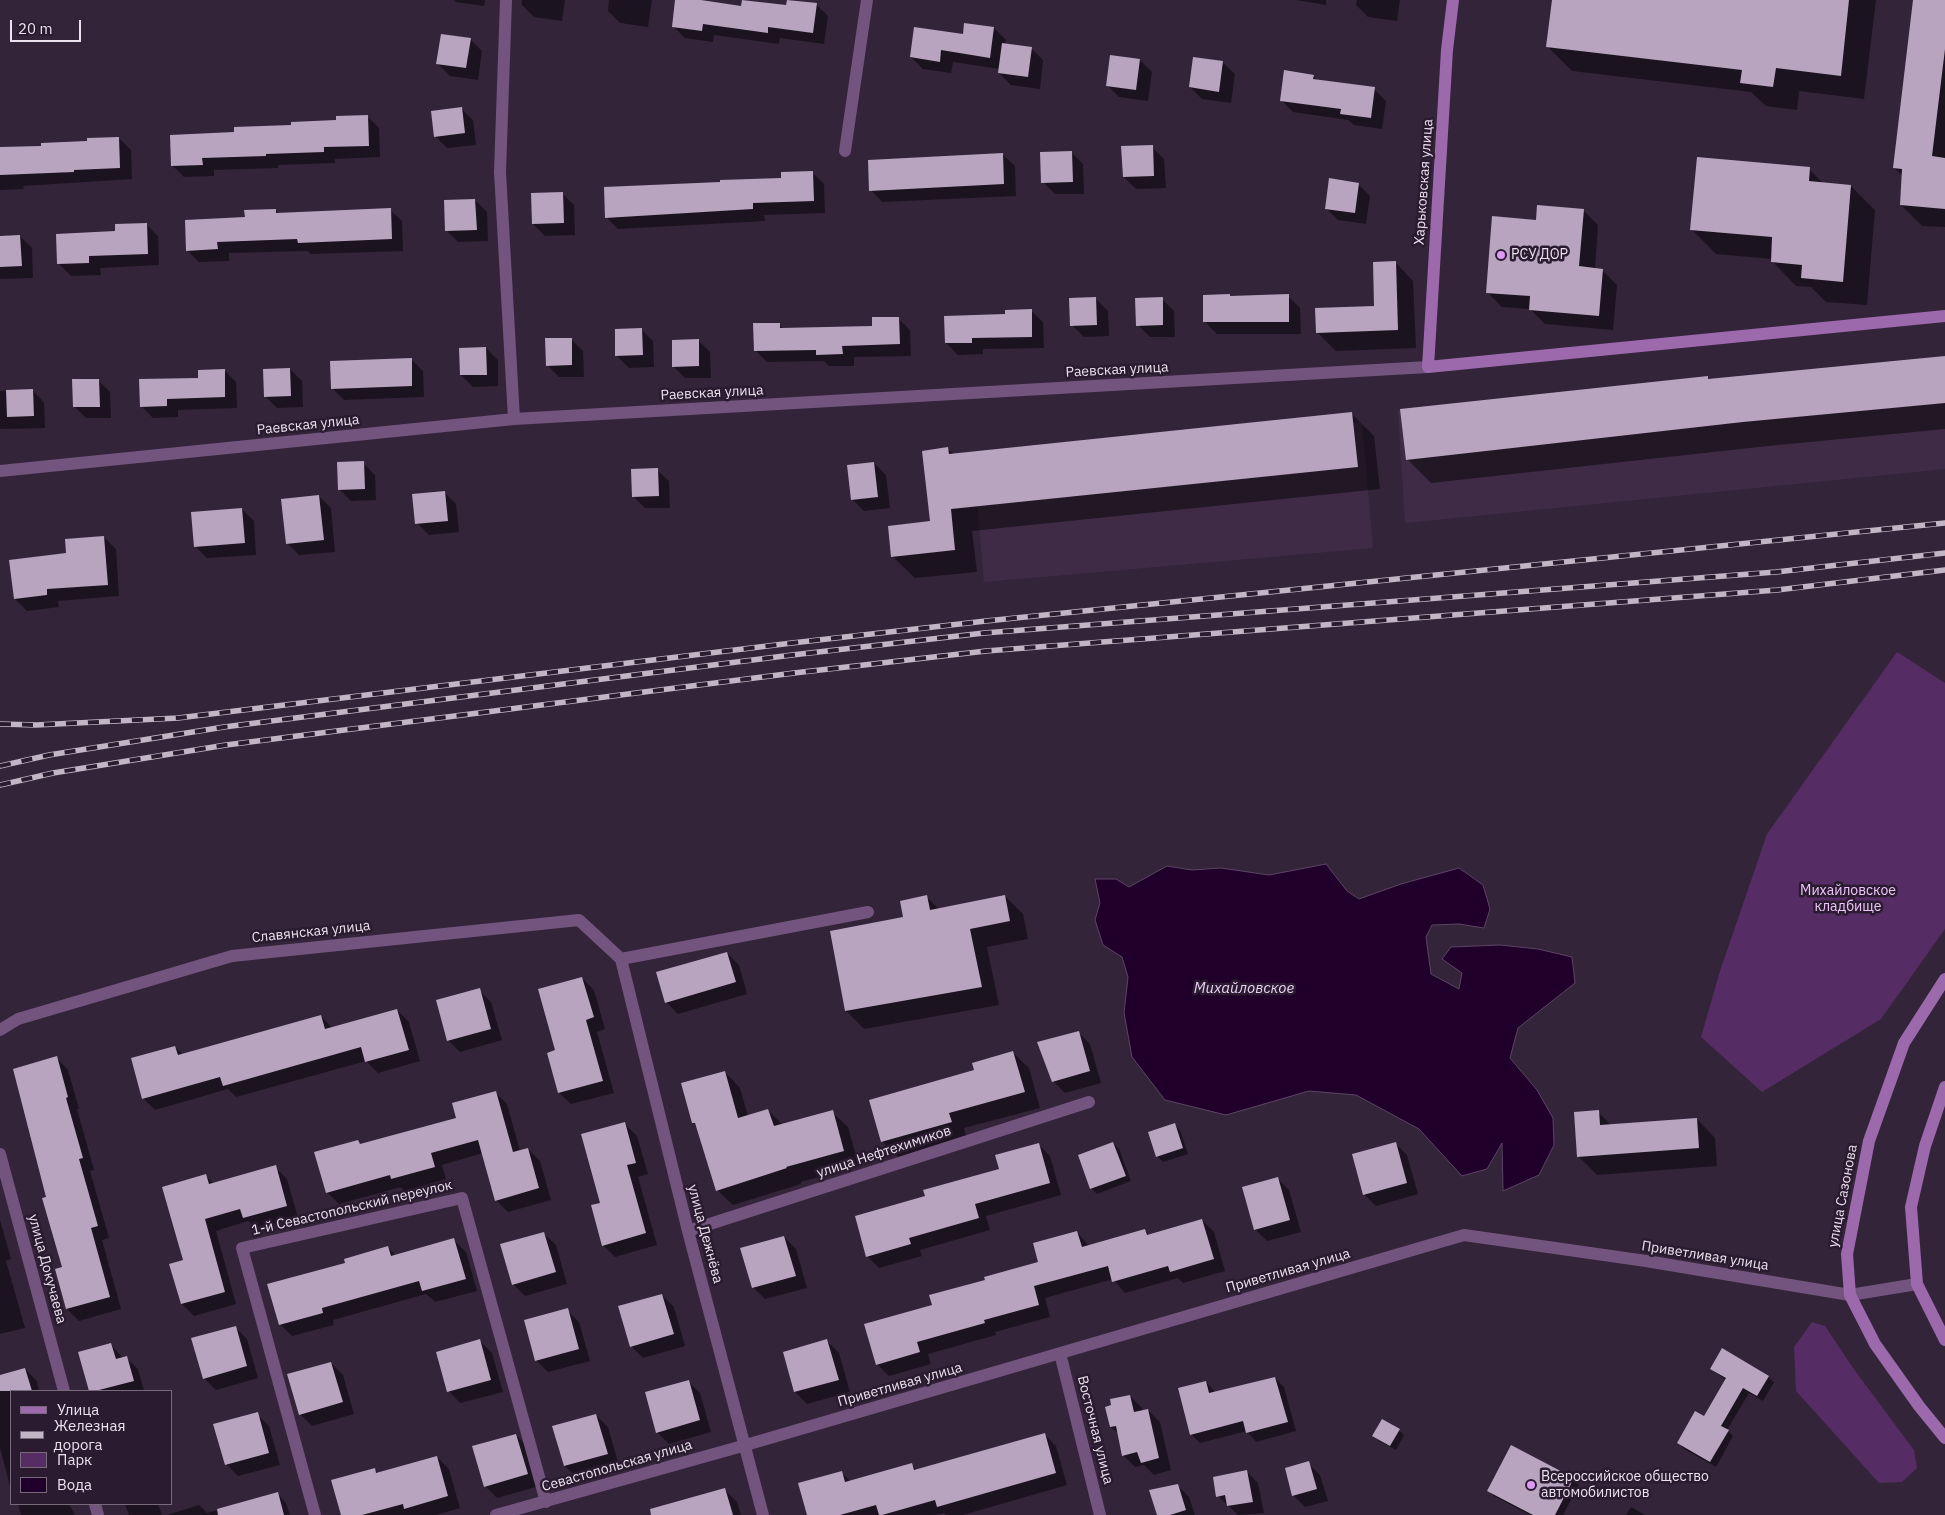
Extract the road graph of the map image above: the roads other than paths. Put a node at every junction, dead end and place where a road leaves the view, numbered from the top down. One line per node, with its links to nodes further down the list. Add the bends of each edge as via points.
1 (506, 0): 7 (street, via 500,172)
2 (867, 0): 4 (street)
3 (1453, 0): 6 (street, Харьковская улица, via 1447,50)
4 (846, 151)
5 (1945, 316): 6 (street)
6 (1428, 367): 7 (street, Раевская улица)
7 (514, 420): 8 (street, Раевская улица)
8 (0, 471)
9 (868, 912): 10 (street)
10 (622, 959): 12 (street, Славянская улица, via 579,920 232,956 18,1019); 16 (street, улица Дежнёва)
11 (1945, 979): 18 (street, улица Сазонова, via 1904,1043 1869,1141 1847,1254)
12 (0, 1030)
13 (1945, 1087): 17 (street, via 1925,1146 1911,1207)
14 (1089, 1102): 16 (street, улица Нефтехимиков)
15 (0, 1154): 21 (street, улица Докучаева)
16 (688, 1231): 23 (street, улица Дежнёва)
17 (1917, 1284): 18 (street, Приветливая улица); 19 (street)
18 (1850, 1295): 20 (street, Приветливая улица, via 1464,1235); 22 (street, улица Сазонова, via 1875,1344)
19 (1945, 1340)
20 (1060, 1353): 23 (street, Приветливая улица); 28 (street, Восточная улица)
21 (64, 1390)
22 (1945, 1438)
23 (746, 1445): 24 (street, Севастопольская улица); 27 (street, улица Дежнёва)
24 (546, 1502): 25 (street, 1-й Севастопольский переулок, via 462,1198 242,1248); 26 (street, Севастопольская улица)
25 (315, 1515)
26 (496, 1515)
27 (763, 1515)
28 (1100, 1515)

